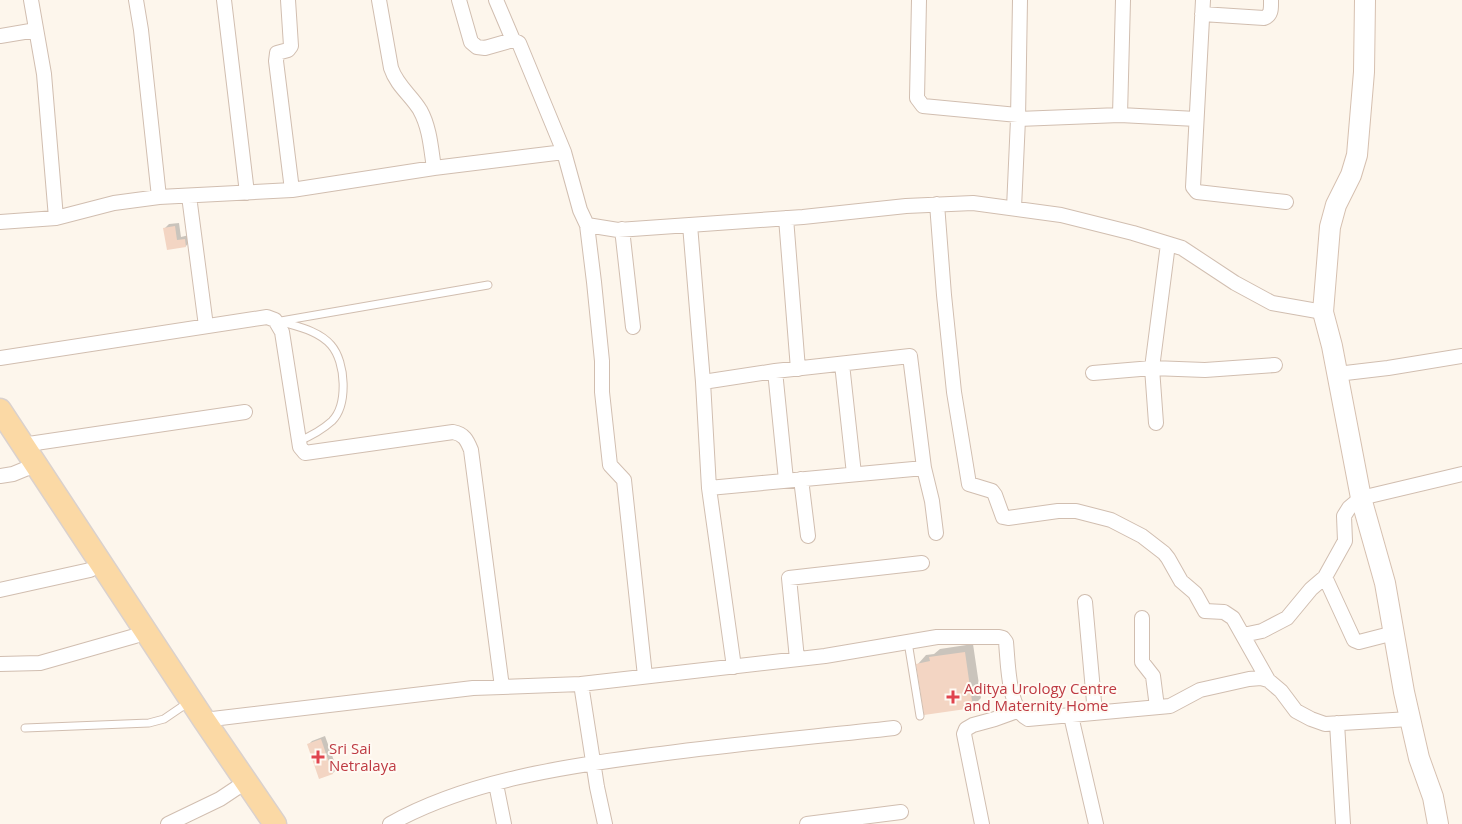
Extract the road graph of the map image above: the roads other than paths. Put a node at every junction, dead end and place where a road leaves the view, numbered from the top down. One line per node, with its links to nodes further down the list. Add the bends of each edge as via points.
1 (31, 0): 15 (street)
2 (136, 0): 25 (street)
3 (224, 0): 24 (street)
4 (288, 0): 23 (street, via 290,48 277,53 276,61)
5 (379, 0): 22 (street, via 394,78 425,120)
6 (459, 0): 17 (street, via 471,42 477,47 486,48)
7 (496, 0): 17 (street)
8 (919, 0): 19 (street, via 919,103)
9 (1020, 0): 19 (street)
10 (1123, 0): 18 (street)
11 (1203, 0): 14 (street)
12 (1271, 0): 14 (street, via 1271,12 1264,18)
13 (1364, 0): 38 (street, via 1364,72 1356,155 1330,228)
14 (1202, 14): 20 (street)
15 (36, 30): 16 (street); 30 (street, via 44,74)
16 (0, 36)
17 (513, 40): 21 (street, via 523,50)
18 (1120, 115): 19 (street); 20 (street)
19 (1018, 117): 29 (street)
20 (1196, 119): 27 (street, via 1192,181 1197,192)
21 (564, 152): 22 (street); 33 (street)
22 (434, 168): 23 (street)
23 (292, 190): 24 (street)
24 (247, 193): 26 (street)
25 (159, 196): 26 (street); 30 (street, via 114,203)
26 (189, 196): 40 (street)
27 (1286, 202)
28 (937, 204): 29 (street, via 973,202); 31 (street); 76 (street, via 953,382 969,484 992,490 1003,517 1076,511 1111,520 1142,536 1168,558 1176,575 1195,593 1205,611 1230,615)
29 (1014, 208): 36 (street, via 1061,215)
30 (56, 218): 32 (street)
31 (786, 218): 34 (street); 46 (street)
32 (0, 222)
33 (586, 225): 35 (street); 82 (street, via 610,465 624,480)
34 (690, 225): 35 (street); 51 (street)
35 (622, 229): 41 (street)
36 (1168, 244): 38 (street, via 1182,248 1272,303); 47 (street)
37 (488, 285): 39 (lane)
38 (1323, 312): 50 (street)
39 (278, 321): 40 (street, via 267,317); 56 (street); 56 (lane, via 316,333 332,345 344,382 341,404 333,420)
40 (206, 326): 43 (street)
41 (633, 327)
42 (1462, 356): 50 (street)
43 (0, 358)
44 (842, 364): 46 (street); 59 (street, via 910,356); 60 (street)
45 (1275, 365): 47 (street, via 1205,370)
46 (798, 368): 48 (street)
47 (1152, 368): 49 (street); 54 (street)
48 (775, 371): 51 (street); 64 (street)
49 (1093, 373)
50 (1337, 374): 66 (street)
51 (703, 382): 65 (street)
52 (0, 410): 57 (main road)
53 (245, 412): 57 (street)
54 (1156, 423)
55 (0, 436): 58 (main road)
56 (299, 441): 85 (street, via 305,453 453,432 468,441)
57 (22, 445): 58 (main road)
58 (29, 468): 62 (street); 70 (main road); 93 (main road)
59 (924, 468): 60 (street); 67 (street)
60 (854, 474): 63 (street)
61 (1462, 474): 66 (street)
62 (0, 476)
63 (801, 479): 64 (street); 68 (street)
64 (786, 480): 65 (street)
65 (709, 488): 81 (street)
66 (1361, 498): 71 (street, via 1344,516 1345,540); 75 (street, via 1386,583)
67 (936, 533)
68 (808, 536)
69 (922, 563): 79 (street, via 790,578)
70 (90, 570): 72 (street); 77 (main road)
71 (1326, 577): 75 (street, via 1354,640 1359,642); 76 (street, via 1311,589 1287,618 1262,631)
72 (0, 590)
73 (1085, 602): 89 (street)
74 (1142, 618): 87 (street, via 1142,662 1153,676)
75 (1394, 633): 92 (street)
76 (1243, 635): 83 (street)
77 (135, 636): 80 (street, via 46,662); 86 (main road)
78 (908, 642): 79 (street); 88 (street, via 937,637 1003,638); 90 (lane)
79 (797, 659): 81 (street)
80 (0, 664)
81 (734, 666): 82 (street)
82 (645, 676): 84 (street)
83 (1268, 680): 87 (street, via 1249,679 1200,690 1170,706); 94 (street, via 1296,711 1325,724)
84 (581, 684): 85 (street); 97 (street)
85 (502, 687): 93 (street)
86 (183, 706): 95 (lane, via 149,723); 99 (main road)
87 (1157, 707): 89 (street)
88 (1018, 710): 91 (street, via 1028,719); 109 (street, via 972,725 964,734)
89 (1095, 713): 91 (street)
90 (920, 716)
91 (1071, 716): 110 (street)
92 (1410, 719): 94 (street); 112 (street)
93 (204, 720): 104 (main road)
94 (1338, 723): 111 (street)
95 (25, 728)
96 (894, 728): 97 (street)
97 (593, 763): 98 (street); 107 (street)
98 (496, 784): 105 (street, via 452,797); 106 (street)
99 (238, 787): 101 (street); 103 (main road)
100 (901, 812): 108 (street)
101 (191, 819): 102 (street)
102 (168, 824)
103 (263, 824)
104 (274, 824)
105 (390, 824)
106 (504, 824)
107 (605, 824)
108 (806, 824)
109 (982, 824)
110 (1096, 824)
111 (1344, 824)
112 (1438, 824)

